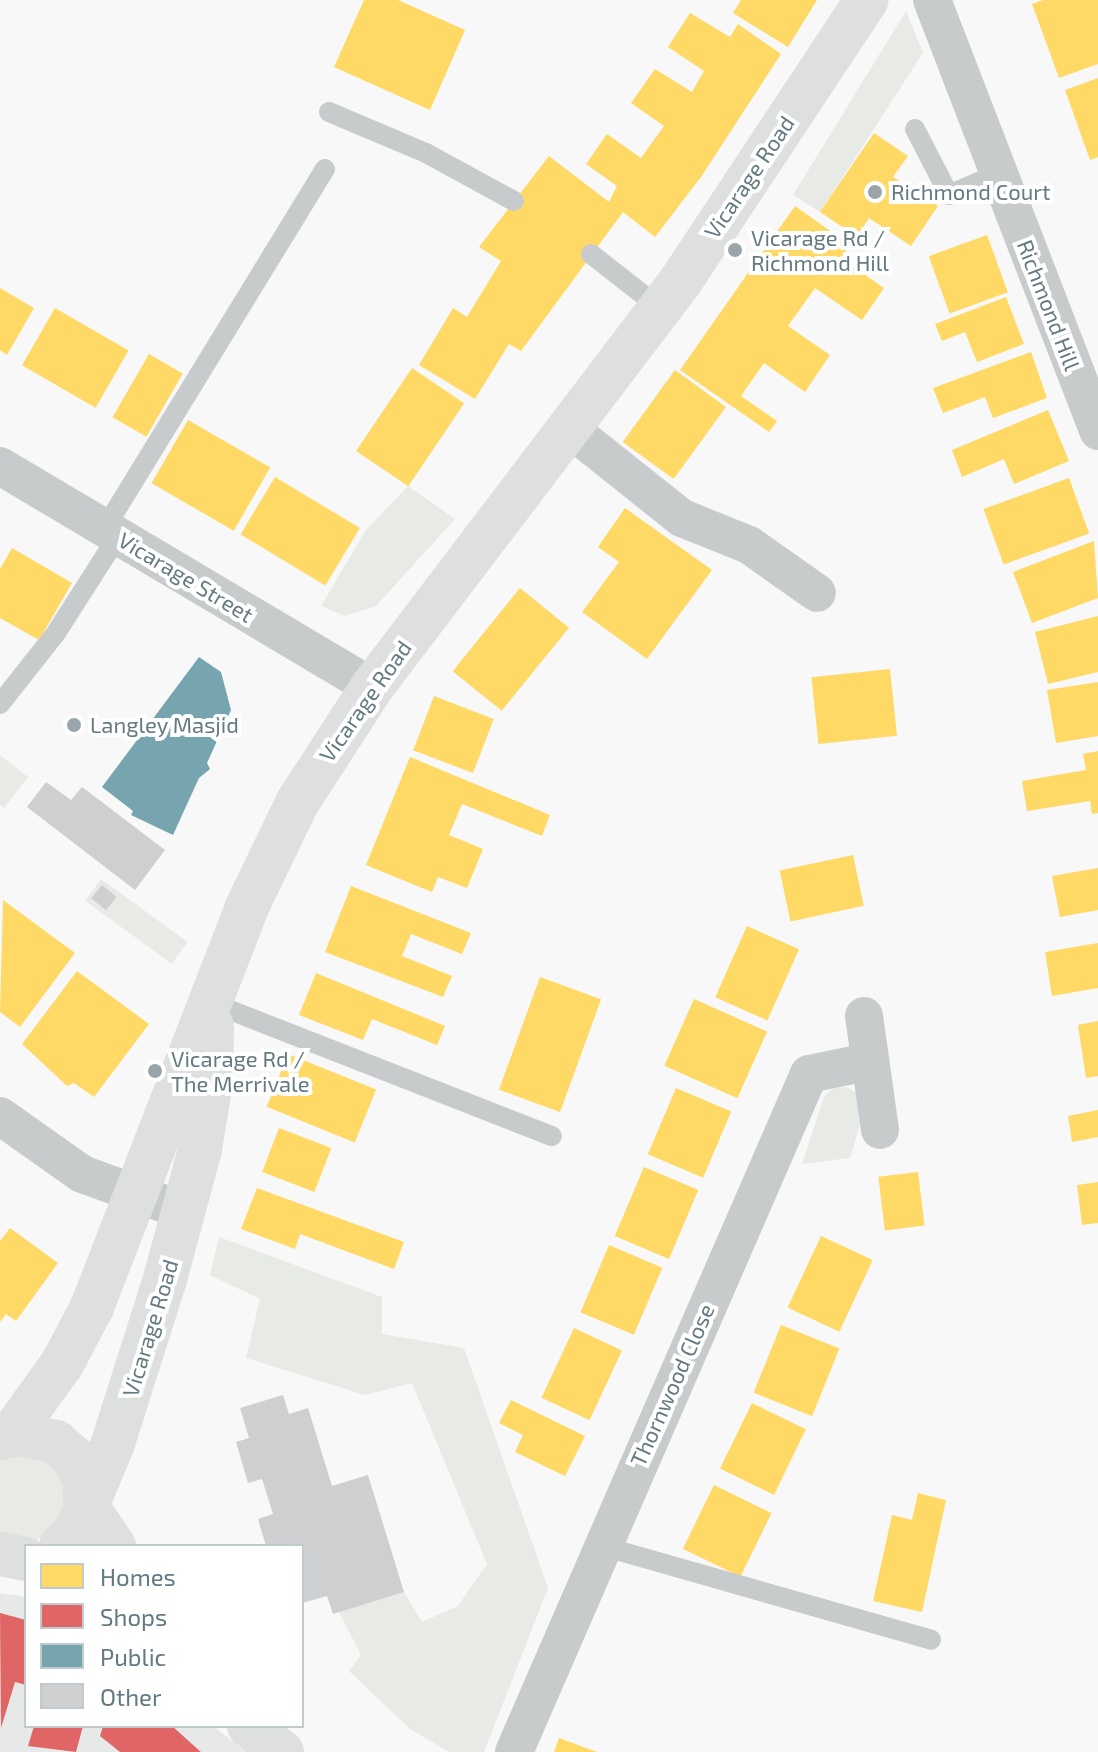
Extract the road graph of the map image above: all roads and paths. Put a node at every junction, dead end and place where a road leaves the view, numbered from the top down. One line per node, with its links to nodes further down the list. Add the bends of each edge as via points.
1 (867, 0): 9 (main road, Vicarage Road)
2 (932, 0): 6 (street, Richmond Hill)
3 (329, 112): 7 (lane, via 426,153)
4 (915, 129): 6 (lane, via 949,195)
5 (325, 169): 13 (lane)
6 (999, 173): 11 (street, Richmond Hill)
7 (514, 201)
8 (591, 254): 9 (lane)
9 (660, 308): 10 (main road, Vicarage Road)
10 (570, 429): 14 (street, via 682,518 749,545); 15 (main road, Vicarage Road)
11 (1098, 431)
12 (0, 466): 13 (street, Vicarage Street)
13 (111, 532): 15 (street, Vicarage Street); 16 (lane, via 56,633)
14 (817, 593)
15 (372, 687): 17 (main road, Vicarage Road, via 297,803 246,909)
16 (0, 704)
17 (212, 1003): 22 (lane); 23 (main road, Vicarage Road); 24 (main road, Vicarage Road, via 211,1082)
18 (864, 1016): 19 (street)
19 (867, 1062): 21 (street); 29 (street, Thornwood Close, via 809,1074)
20 (0, 1116): 23 (street, via 82,1174)
21 (880, 1130)
22 (552, 1136)
23 (134, 1193): 24 (street); 25 (main road, Vicarage Road, via 86,1319 62,1364)
24 (184, 1211): 26 (main road, Vicarage Road, via 130,1395)
25 (5, 1437): 26 (main road, Vicarage Road, via 41,1436 73,1457 84,1479)
26 (86, 1505): 27 (main road, Vicarage Road, via 77,1530); 28 (main road)
27 (63, 1544)
28 (113, 1544)
29 (602, 1546): 32 (lane); 35 (street, Thornwood Close)
30 (0, 1554): 31 (main road)
31 (24, 1559)
32 (931, 1640)
33 (252, 1728): 34 (main road)
34 (282, 1752)
35 (514, 1752)

